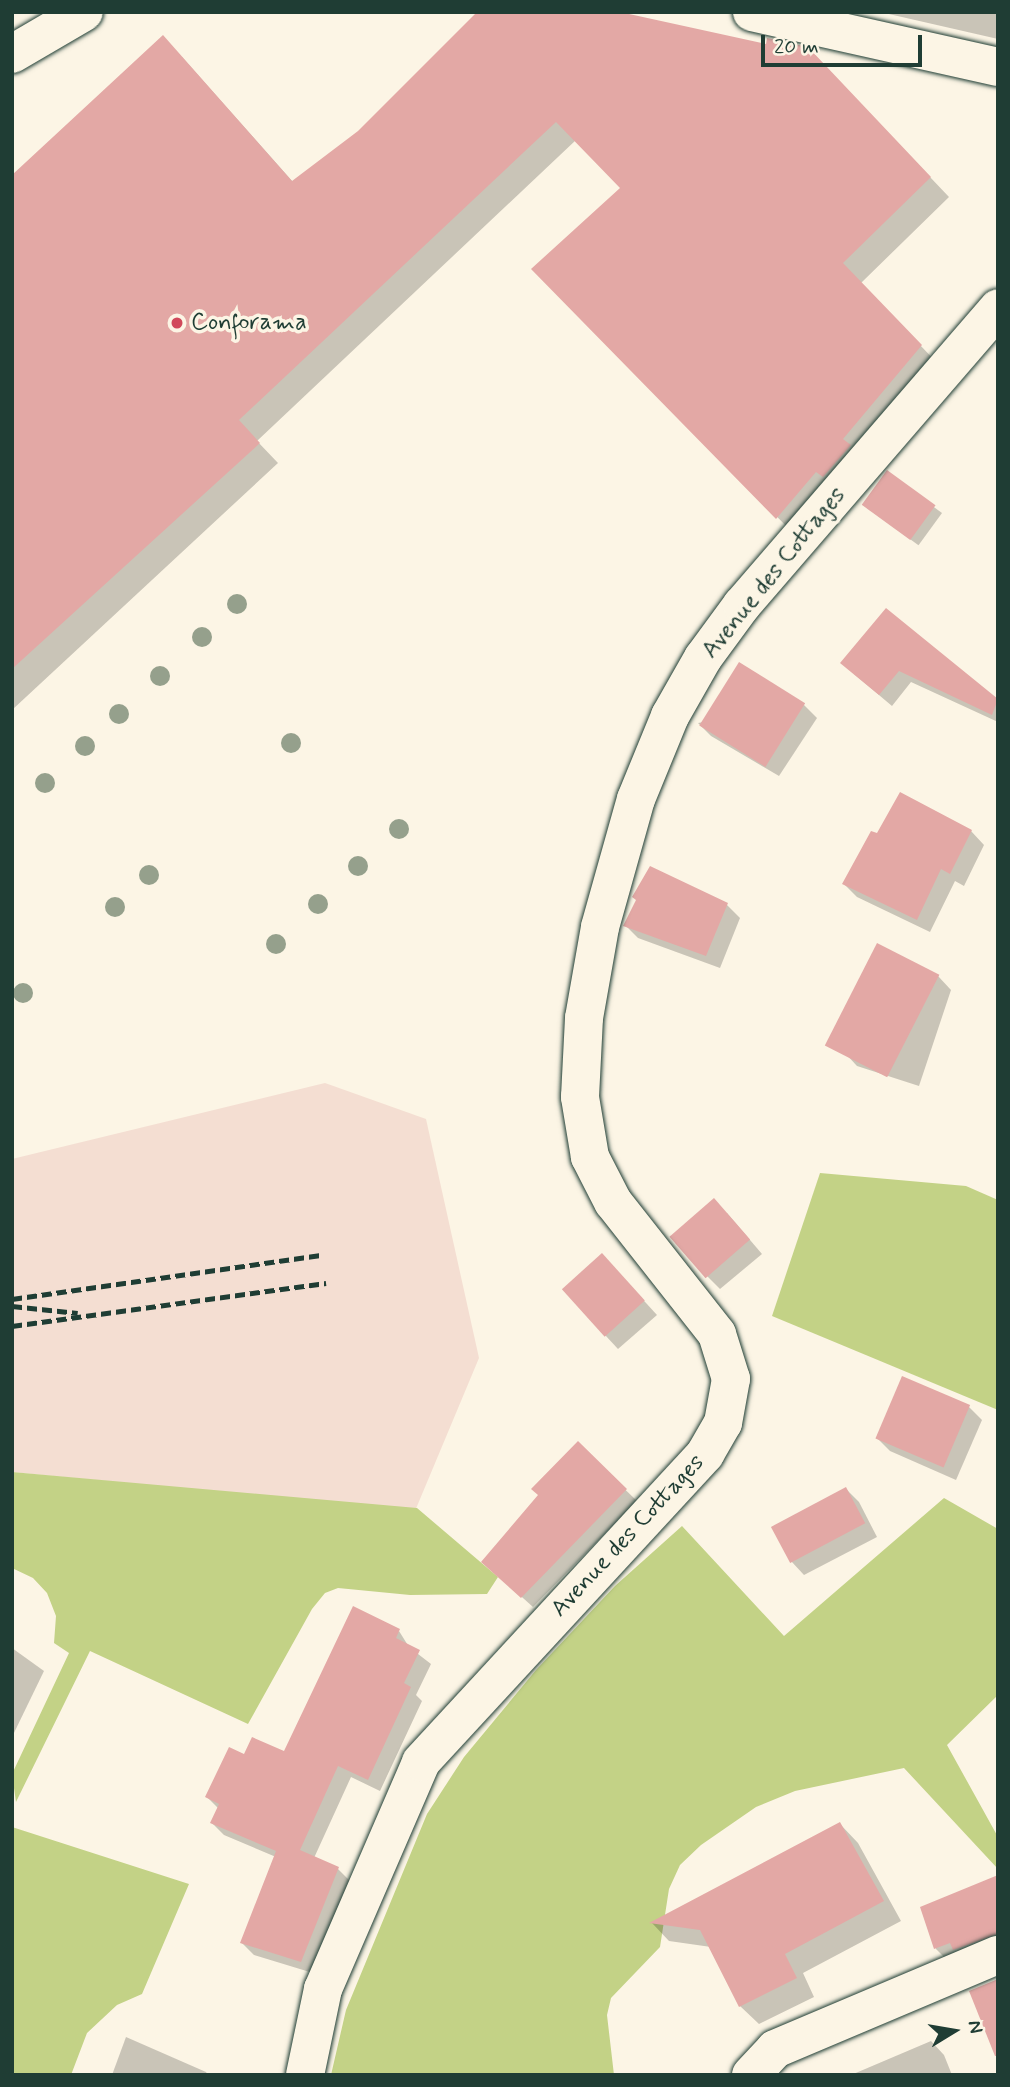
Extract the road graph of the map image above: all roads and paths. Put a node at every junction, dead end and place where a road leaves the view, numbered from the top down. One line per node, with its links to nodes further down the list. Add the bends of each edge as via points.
1 (752, 12): 4 (street)
2 (84, 13): 3 (street)
3 (12, 54)
4 (998, 67)
5 (998, 308): 7 (street, Avenue des Cottages, via 734,615 670,716 636,799 600,927 584,1018 580,1097 590,1157 612,1202 717,1334 731,1379 723,1423 705,1454 421,1762 323,1989)
6 (998, 1955): 8 (street, via 775,2049)
7 (305, 2075)
8 (751, 2075)

